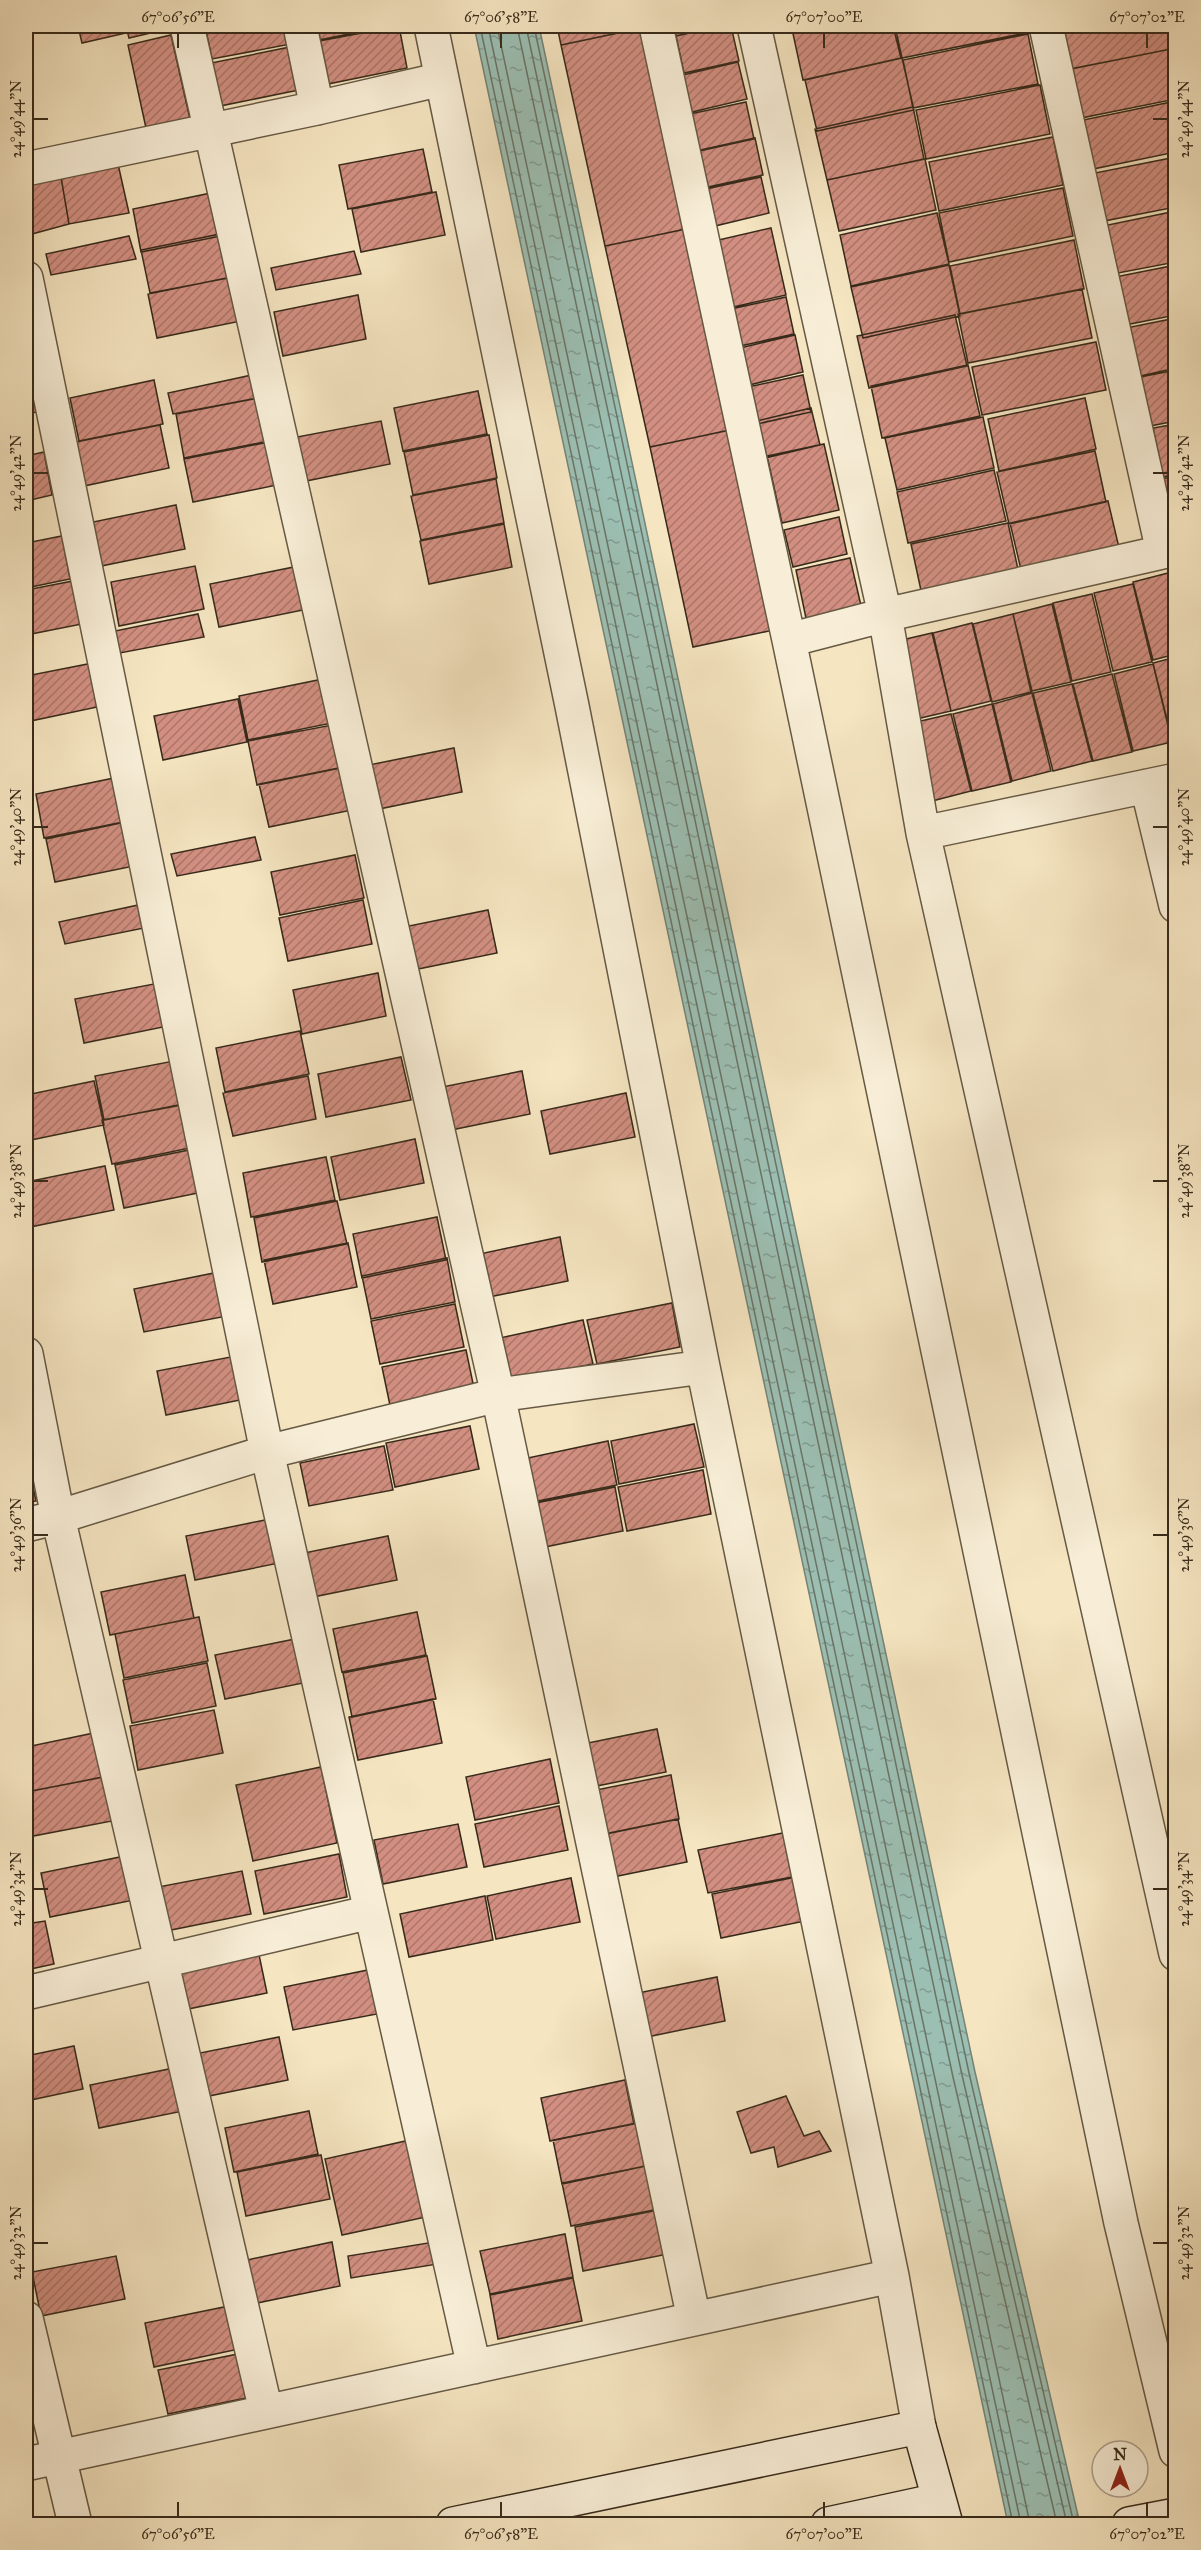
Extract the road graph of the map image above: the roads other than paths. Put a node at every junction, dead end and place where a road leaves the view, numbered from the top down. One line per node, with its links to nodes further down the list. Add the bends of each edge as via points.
1 (187, 26): 9 (street)
2 (300, 26): 8 (street)
3 (431, 26): 7 (street)
4 (656, 26): 14 (street)
5 (754, 26): 13 (street)
6 (1046, 26): 12 (street)
7 (442, 79): 8 (street); 19 (street)
8 (317, 108): 9 (street)
9 (211, 129): 10 (street); 20 (street)
10 (26, 169)
11 (26, 278): 21 (street)
12 (1169, 550): 13 (street)
13 (885, 615): 14 (street); 16 (street)
14 (789, 640): 34 (street, via 1121,2223)
15 (1162, 783): 16 (street); 17 (street)
16 (923, 833): 25 (street)
17 (1176, 906)
18 (26, 1354): 22 (street)
19 (703, 1367): 20 (street); 28 (street)
20 (498, 1395): 21 (street); 30 (street)
21 (267, 1452): 22 (street); 24 (street)
22 (58, 1517): 23 (street); 26 (street)
23 (26, 1525)
24 (371, 1912): 26 (street); 31 (street)
25 (1176, 1954)
26 (162, 1961): 27 (street); 32 (street)
27 (26, 1994)
28 (892, 2276): 30 (street); 33 (street)
29 (26, 2318): 35 (street)
30 (694, 2319): 31 (street)
31 (474, 2367): 32 (street)
32 (266, 2410): 35 (street)
33 (920, 2427): 37 (street); 40 (street)
34 (1176, 2451)
35 (59, 2456): 36 (street); 39 (street)
36 (26, 2464)
37 (943, 2512): 41 (street)
38 (1176, 2515): 42 (street)
39 (75, 2524)
40 (453, 2524)
41 (828, 2524)
42 (1130, 2524)

